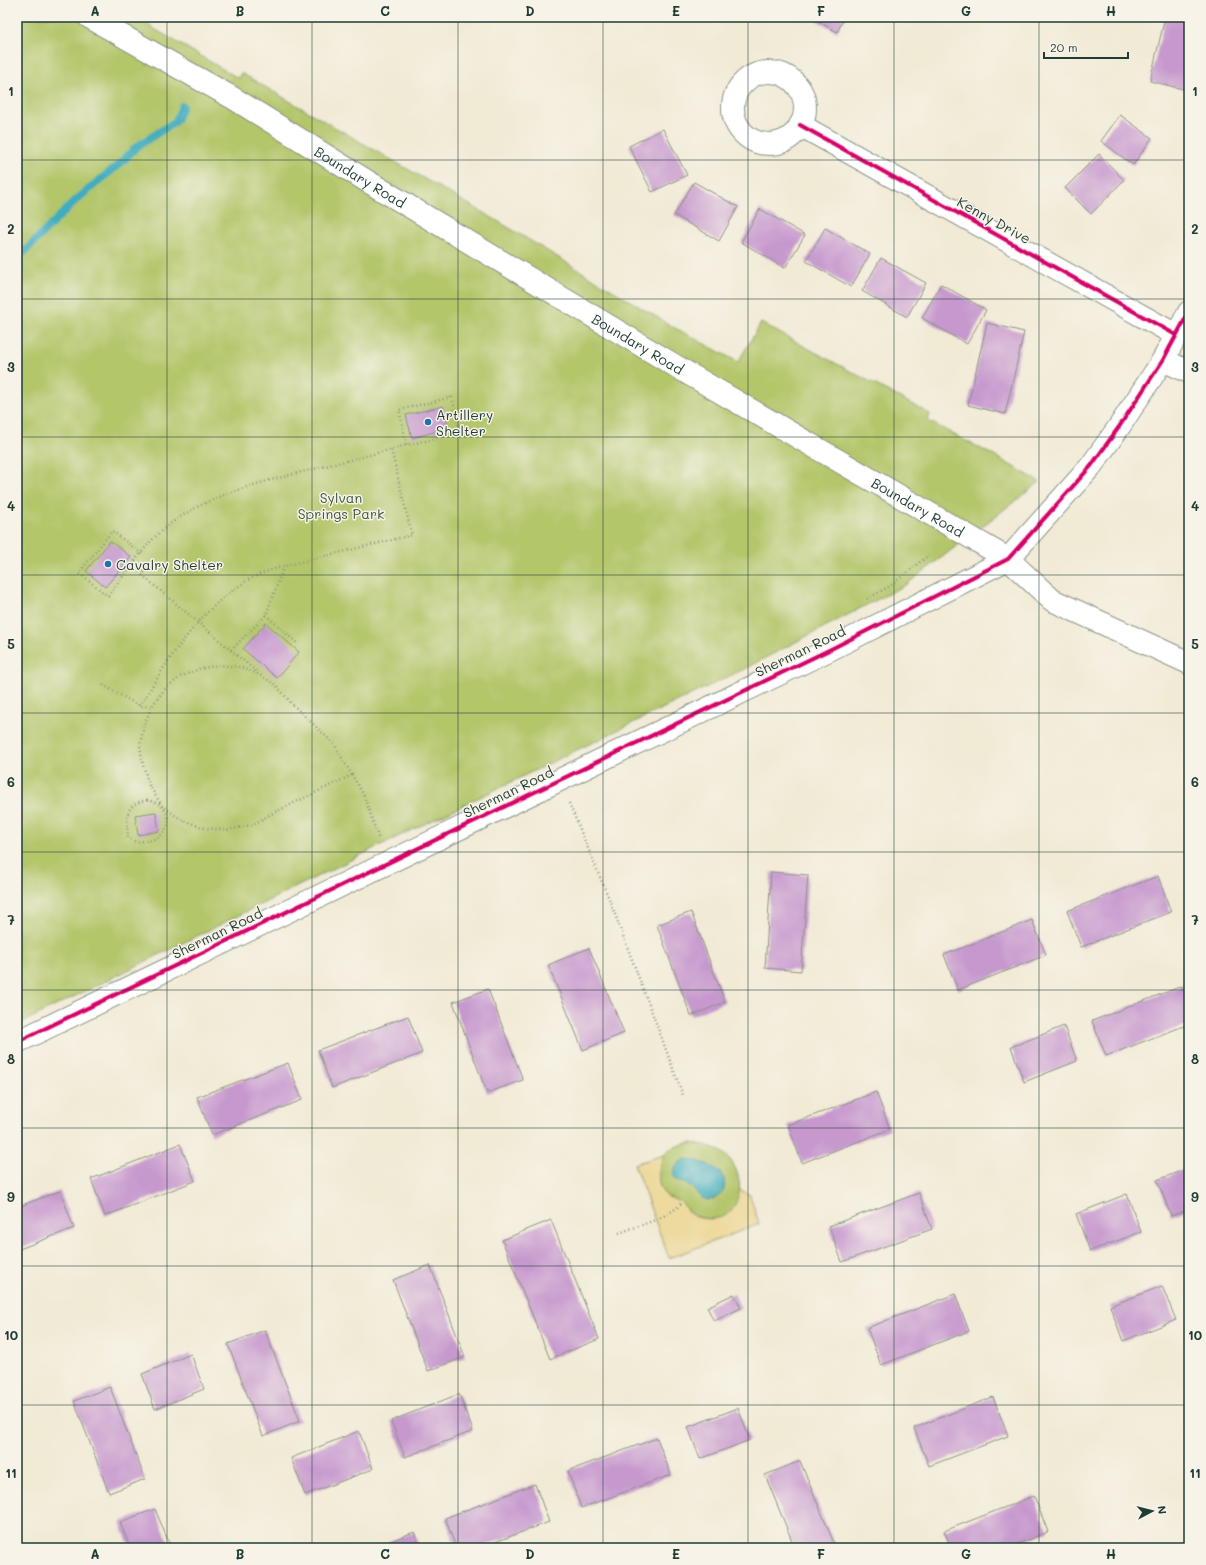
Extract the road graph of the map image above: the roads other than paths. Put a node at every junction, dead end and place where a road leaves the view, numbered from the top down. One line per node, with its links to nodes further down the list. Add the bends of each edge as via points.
1 (89, 17): 7 (street, Boundary Road, via 233,98 683,370)
2 (800, 125): 4 (street, Kenny Drive)
3 (1189, 312): 4 (street)
4 (1176, 335): 5 (street)
5 (1163, 360): 6 (street); 7 (street, via 1091,466)
6 (1189, 372)
7 (1008, 559): 8 (street, Boundary Road, via 1052,600); 9 (street, Sherman Road, via 831,649)
8 (1189, 663)
9 (17, 1042)

